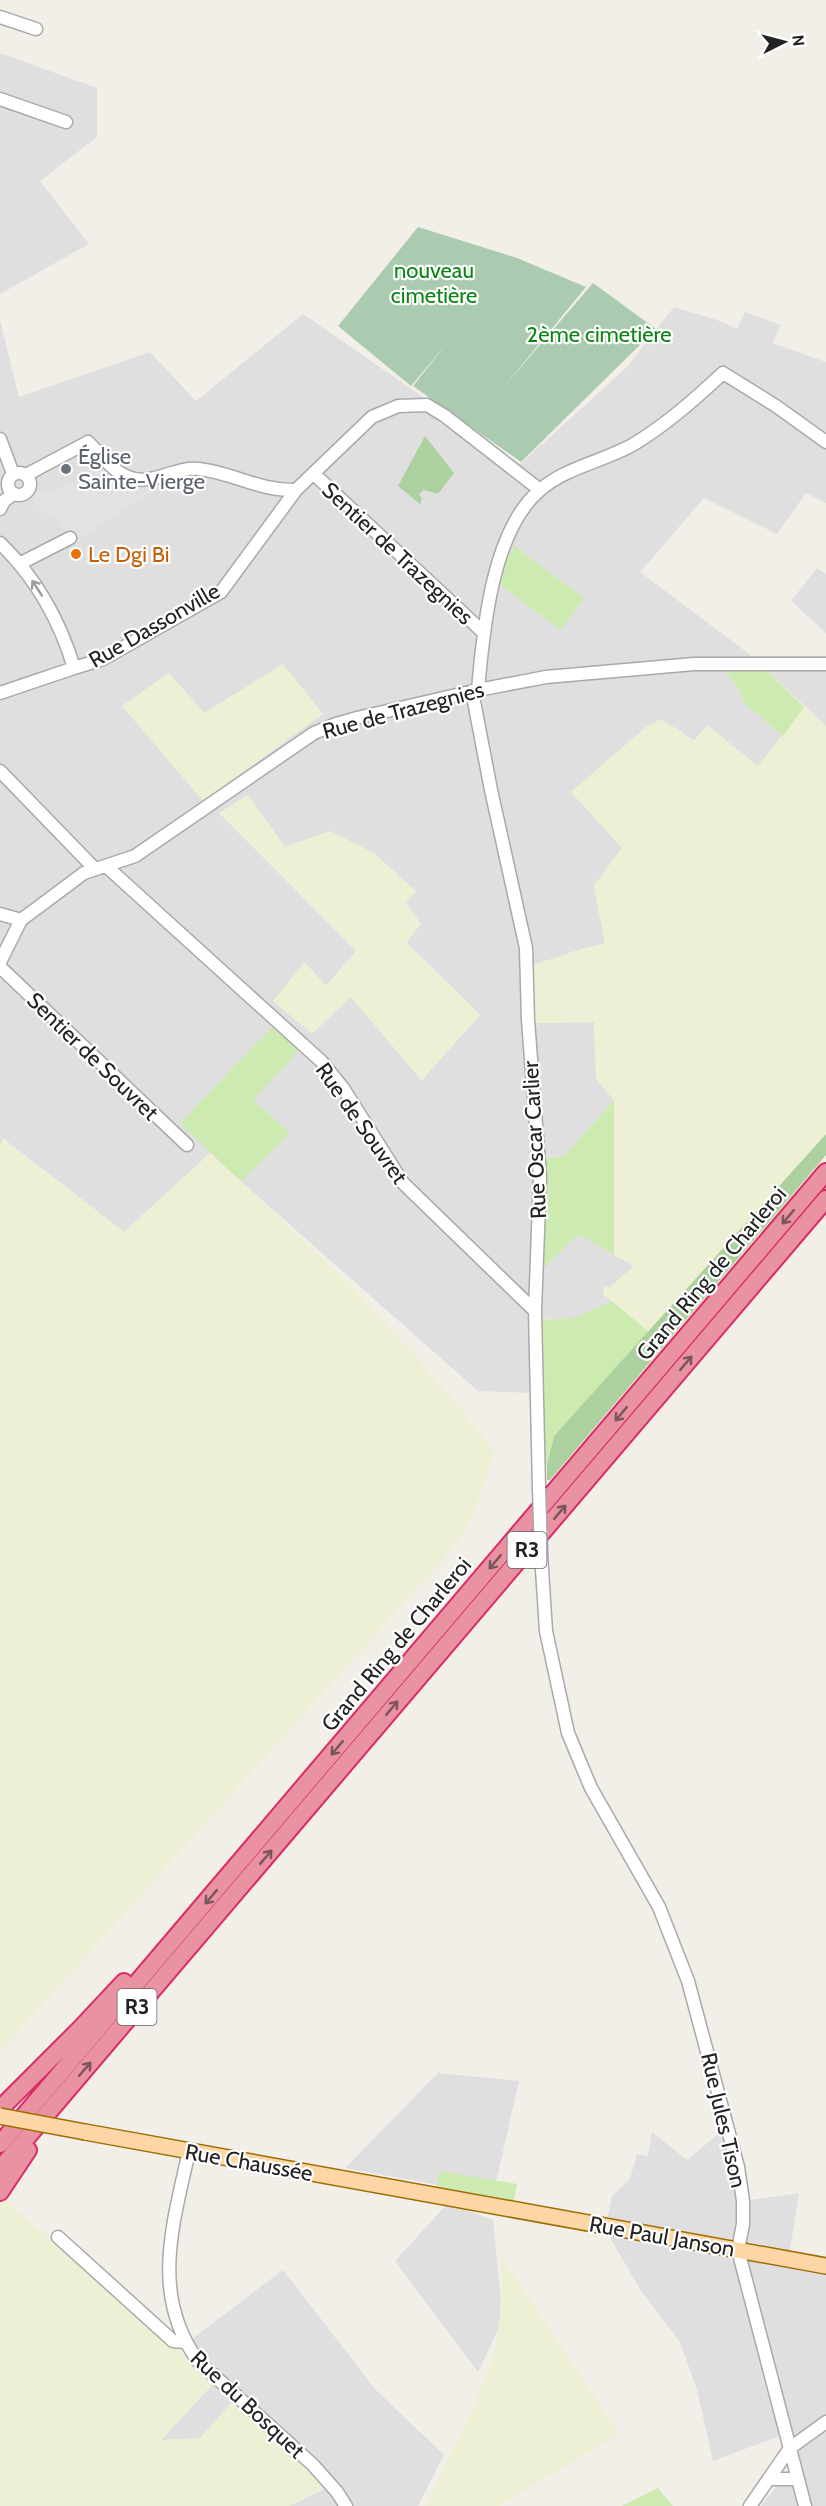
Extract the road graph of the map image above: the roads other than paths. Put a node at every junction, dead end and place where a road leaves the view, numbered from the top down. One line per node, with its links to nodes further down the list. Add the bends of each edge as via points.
1 (0, 17): 2 (street)
2 (36, 29)
3 (0, 99): 4 (street)
4 (66, 122)
5 (0, 440): 7 (street)
6 (826, 442): 11 (street, via 723,374 633,445)
7 (13, 474): 9 (street); 12 (street, via 7,485)
8 (314, 474): 10 (street, Rue Dassonville); 11 (street, Rue Dassonville, via 372,417 398,406 427,405); 18 (street, Sentier de Trazegnies)
9 (26, 475): 10 (street, via 88,442 109,464 134,479 198,469 276,491); 12 (street, via 30,483 28,492)
10 (296, 490): 20 (street, Rue Dassonville, via 221,592 104,659)
11 (540, 490): 18 (street, Rue Oscar Carlier, via 515,524 497,563)
12 (8, 495): 13 (street)
13 (0, 509)
14 (0, 534): 16 (street)
15 (70, 538): 17 (street)
16 (4, 547): 17 (street)
17 (19, 564): 20 (street, one-way to 17, via 50,608)
18 (483, 632): 21 (street, Rue Oscar Carlier)
19 (826, 664): 21 (street, Rue de Trazegnies, via 694,664 546,677)
20 (74, 668): 22 (street, Rue Dassonville)
21 (475, 690): 24 (street, Rue de Trazegnies, via 336,724 314,733 135,856); 32 (street, Rue Oscar Carlier, via 491,790 526,948 540,1177)
22 (0, 693)
23 (0, 771): 24 (street, Rue de Souvret)
24 (100, 867): 26 (street, Rue de Trazegnies); 32 (street, Rue de Souvret, via 321,1061 349,1096 403,1183)
25 (0, 914): 26 (street)
26 (21, 920): 27 (street)
27 (0, 963)
28 (0, 967): 29 (street, Sentier de Souvret)
29 (187, 1144)
30 (826, 1172): 34 (highway, Grand Ring de Charleroi / R3, one-way to 34)
31 (826, 1199): 36 (highway, Grand Ring de Charleroi / R3, one-way to 31)
32 (535, 1311): 33 (street, Rue Oscar Carlier, bridge)
33 (546, 1631): 44 (street, Rue Jules Tison, via 567,1733 591,1788 659,1907 688,1981 738,2167 743,2213)
34 (176, 1937): 35 (highway, via 157,1946); 38 (highway, Grand Ring de Charleroi / R3)
35 (0, 2109)
36 (47, 2114): 40 (highway, Grand Ring de Charleroi / R3); 41 (highway)
37 (0, 2116): 39 (main road, Rue Chaussée, bridge)
38 (0, 2144)
39 (189, 2151): 42 (main road, Rue Chaussée); 46 (street, Rue du Bosquet, via 168,2275 174,2318)
40 (0, 2169)
41 (0, 2192)
42 (499, 2207): 44 (main road, Rue Paul Janson)
43 (58, 2236): 46 (street, via 173,2341)
44 (738, 2250): 45 (main road, Rue Paul Janson); 48 (street, Rue Jules Tison)
45 (826, 2266)
46 (184, 2342): 51 (street, Rue du Bosquet, via 198,2361 313,2465)
47 (826, 2422): 48 (street)
48 (790, 2448): 49 (street, Rue Jules Tison); 50 (street)
49 (798, 2478): 50 (street); 53 (street, Rue Jules Tison)
50 (769, 2480): 52 (street)
51 (346, 2506)
52 (750, 2506)
53 (805, 2506)

